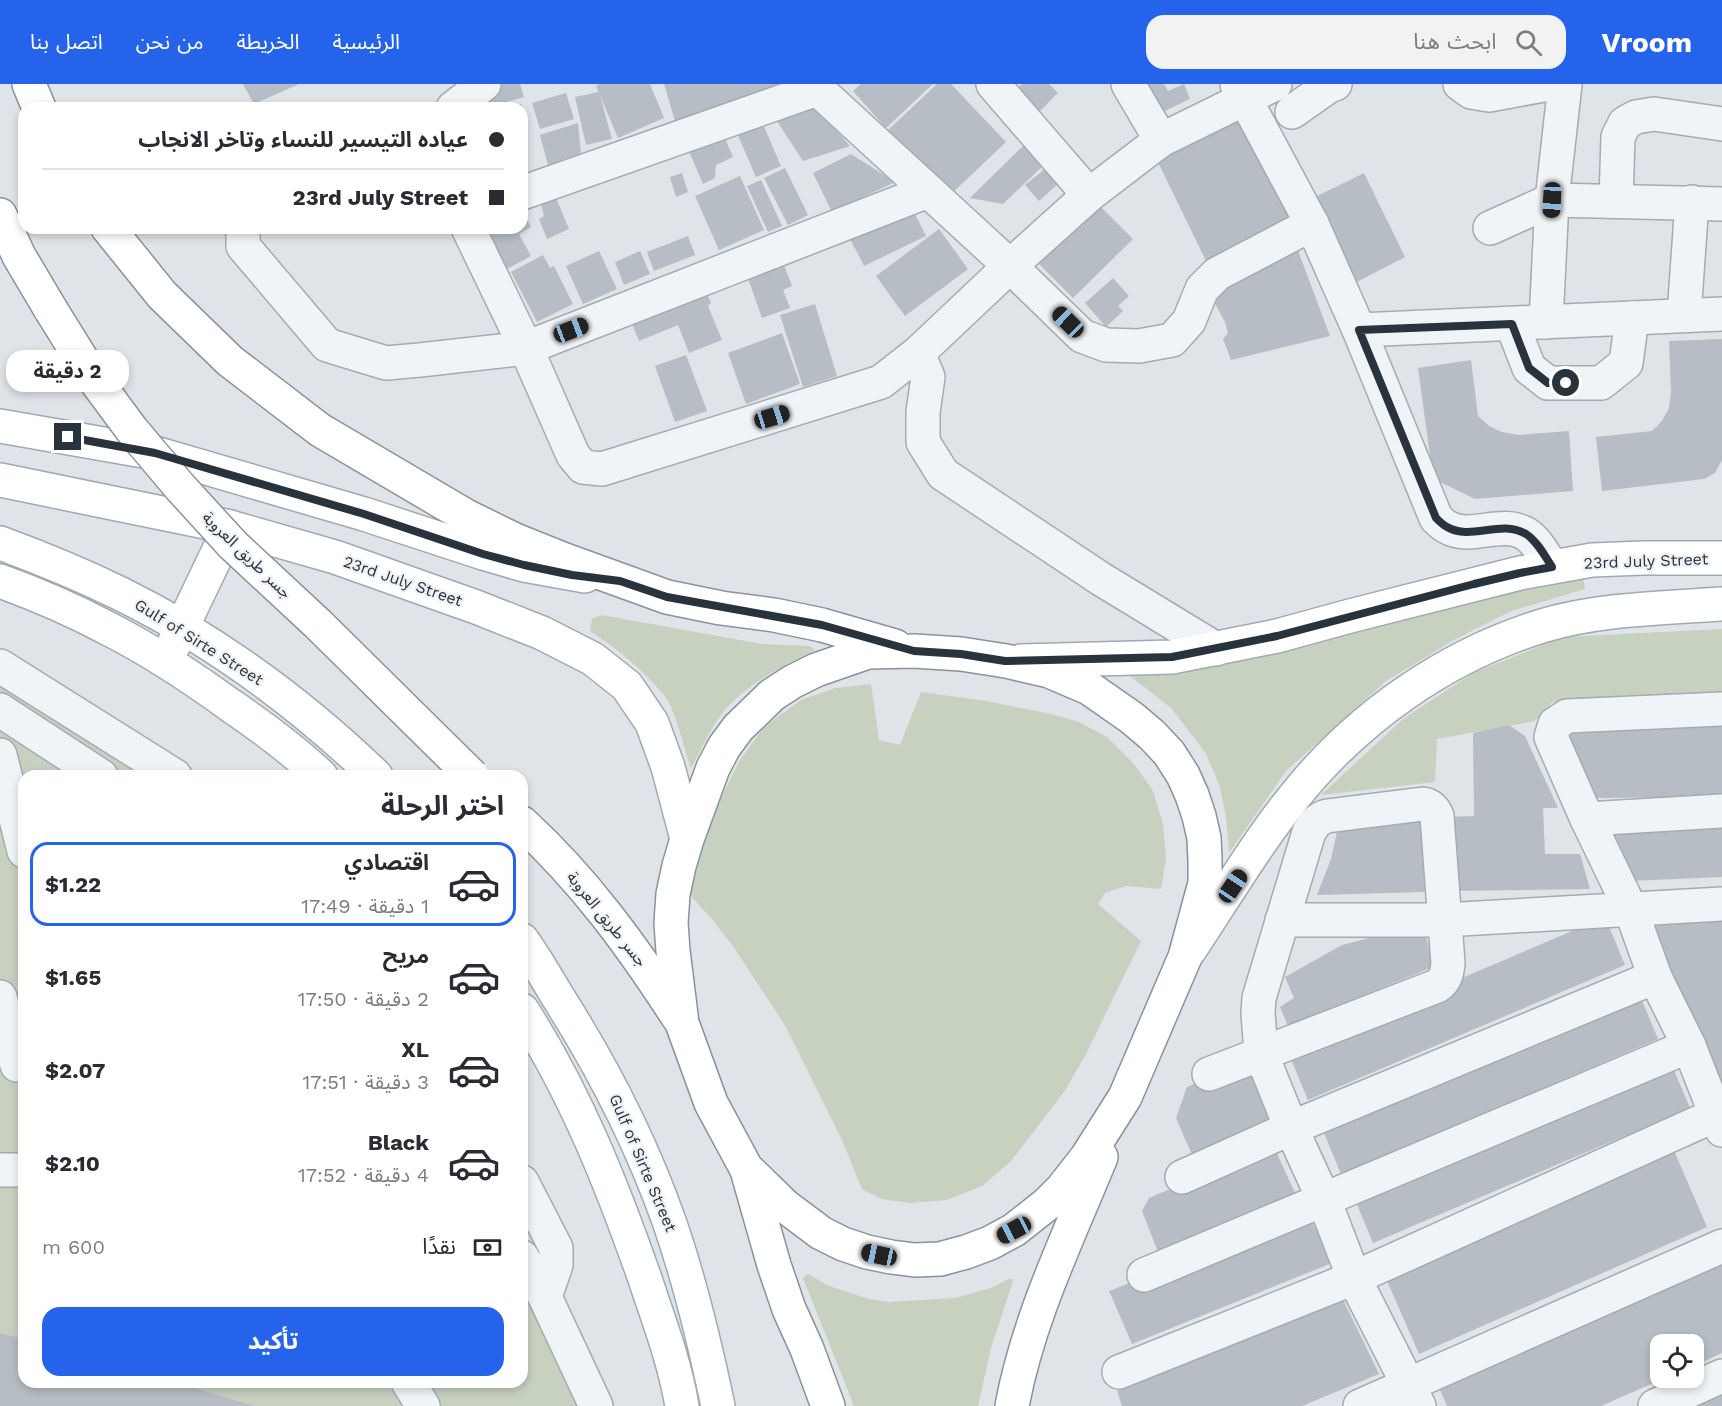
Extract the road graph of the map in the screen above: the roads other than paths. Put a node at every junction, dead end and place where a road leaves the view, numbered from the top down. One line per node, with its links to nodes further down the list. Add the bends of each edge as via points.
1 (29, 84): 12 (main road)
2 (484, 84): 13 (street)
3 (993, 84): 19 (street)
4 (1128, 84): 16 (street)
5 (1275, 84): 11 (street)
6 (1460, 84): 7 (street, via 1471,92 1489,95)
7 (1549, 84)
8 (1565, 84): 20 (street)
9 (1330, 85): 14 (street)
10 (814, 86): 17 (street); 18 (street)
11 (1240, 92): 16 (street); 24 (street)
12 (36, 102)
13 (461, 102)
14 (1292, 112)
15 (1722, 124): 21 (street, via 1654,114 1625,123 1618,137)
16 (1161, 140): 19 (street)
17 (528, 191)
18 (928, 191): 29 (street); 36 (street)
19 (1089, 195): 29 (street)
20 (1552, 200): 21 (street); 25 (street); 33 (street)
21 (1616, 201): 22 (street)
22 (1707, 203): 31 (street)
23 (0, 215): 61 (main road, جسر طريق العروبة, bridge, via 51,310 132,430 233,545)
24 (1312, 224): 29 (street, via 1217,274 1202,289 1189,321 1172,340 1139,346 1106,345 1082,336); 35 (street)
25 (1490, 228)
26 (113, 234): 45 (main road, via 162,294 230,361 320,430 466,516 515,540)
27 (243, 234): 36 (street, via 243,246 327,345 386,363)
28 (471, 234): 36 (street)
29 (1010, 266): 37 (street)
30 (1722, 314): 31 (street)
31 (1684, 315): 32 (street)
32 (1632, 318): 33 (street); 34 (street, via 1626,363 1601,383 1548,383 1529,368)
33 (1546, 322): 34 (street)
34 (1512, 324): 35 (street)
35 (1359, 330): 43 (street, via 1436,518 1461,532 1501,528 1525,534)
36 (526, 348): 37 (street, via 573,455 584,467 602,469 881,382)
37 (918, 353): 48 (street, via 928,377 923,442 943,474 1101,579)
38 (0, 426): 45 (main road, via 155,453 364,514 483,554 572,575)
39 (0, 480): 40 (main road, 23rd July Street)
40 (230, 526): 47 (main road); 66 (main road, 23rd July Street, via 335,557 476,607 542,633 593,659 627,686 652,723)
41 (0, 543): 47 (main road, Gulf of Sirte Street, via 86,577)
42 (1722, 558): 43 (main road, 23rd July Street, via 1592,560)
43 (1552, 567): 48 (main road, 23rd July Street)
44 (0, 581): 50 (main road, Gulf of Sirte Street, via 98,623)
45 (620, 581): 49 (main road, via 667,597 822,625)
46 (1722, 604): 72 (main road, via 1597,615 1542,626 1479,650 1428,678 1380,711 1338,748 1294,797)
47 (182, 628): 50 (main road); 60 (main road, Gulf of Sirte Street, via 279,694)
48 (1216, 649): 51 (main road, 23rd July Street, via 1172,657)
49 (914, 651): 51 (main road); 66 (main road, via 868,652 816,670 772,695 724,747)
50 (165, 661): 59 (main road, Gulf of Sirte Street, via 256,722)
51 (1005, 661): 72 (main road, via 1049,671 1089,688 1152,735 1182,775 1199,816 1206,860 1205,883)
52 (0, 666): 58 (street)
53 (1722, 709): 63 (street, via 1567,716 1555,724 1551,737)
54 (0, 710): 56 (street)
55 (0, 755): 65 (street)
56 (62, 762): 57 (street)
57 (84, 770)
58 (165, 770)
59 (314, 770)
60 (370, 770)
61 (466, 770)
62 (1722, 811): 63 (street)
63 (1587, 819): 68 (street)
64 (528, 828): 76 (main road, جسر طريق العروبة, via 596,900 642,960)
65 (17, 837)
66 (687, 839): 76 (main road, via 675,885 671,922)
67 (1722, 904): 68 (street)
68 (1631, 910): 70 (street); 73 (street)
69 (1282, 920): 70 (street); 70 (street, via 1309,832 1318,819 1423,804 1434,809 1437,816); 78 (street, via 1259,998)
70 (1444, 920): 78 (street, via 1448,963 1444,981)
71 (528, 950): 102 (main road, Gulf of Sirte Street, via 612,1090 657,1190 684,1267)
72 (1185, 957): 81 (main road)
73 (1655, 977): 77 (street); 83 (street)
74 (0, 997): 79 (street)
75 (528, 1019): 101 (main road, via 580,1113 619,1204 663,1331)
76 (682, 1023): 84 (main road, via 711,1103)
77 (1689, 1046): 82 (street); 89 (street)
78 (1261, 1053): 80 (street); 83 (street)
79 (14, 1065)
80 (1209, 1074)
81 (1125, 1097): 84 (main road, via 1087,1157 1047,1204 990,1243 940,1258 891,1257 843,1244 785,1206); 104 (main road, via 1037,1316)
82 (1720, 1119): 93 (street)
83 (1291, 1128): 87 (street); 89 (street)
84 (746, 1168): 103 (main road, via 789,1309)
85 (0, 1170): 86 (street)
86 (18, 1170)
87 (1182, 1177)
88 (528, 1194): 94 (street, via 556,1248 556,1265)
89 (1324, 1200): 92 (street); 93 (street)
90 (1722, 1246): 98 (street)
91 (528, 1267): 94 (street)
92 (1144, 1275)
93 (1354, 1278): 95 (street); 98 (street)
94 (545, 1297): 100 (street)
95 (1119, 1372)
96 (1722, 1376): 106 (street)
97 (412, 1388): 99 (street)
98 (1414, 1395): 105 (street)
99 (423, 1406)
100 (596, 1406)
101 (682, 1406)
102 (718, 1406)
103 (828, 1406)
104 (1012, 1406)
105 (1360, 1406)
106 (1655, 1406)

